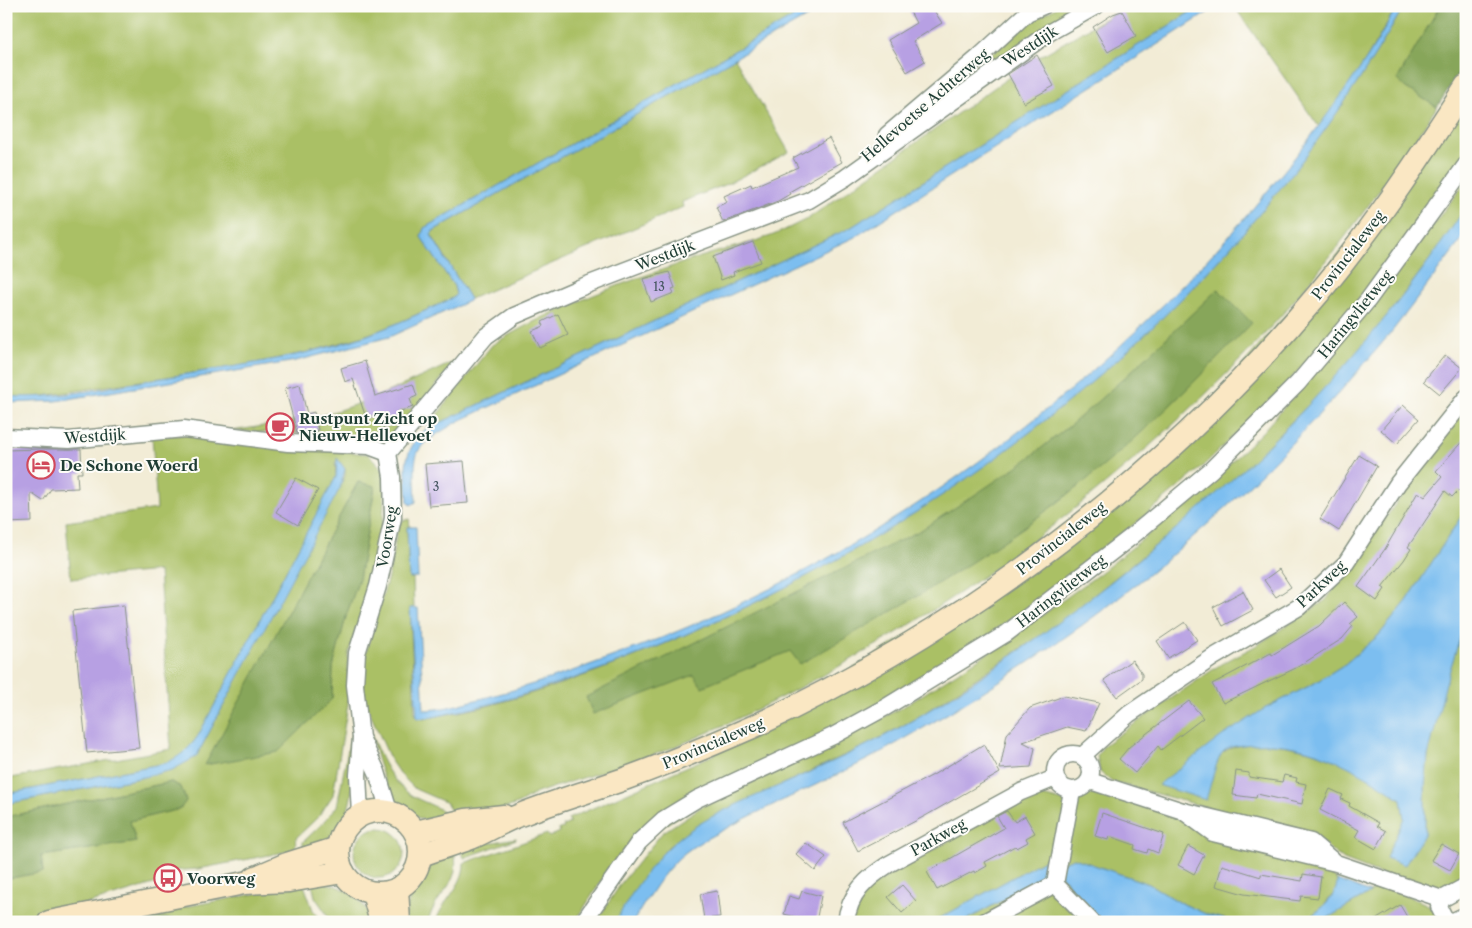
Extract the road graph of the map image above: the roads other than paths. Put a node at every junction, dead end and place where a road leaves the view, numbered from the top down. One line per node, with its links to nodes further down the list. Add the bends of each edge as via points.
1 (1043, 6): 3 (street, Hellevoetse Achterweg)
2 (1096, 6): 4 (street, Westdijk)
3 (1025, 10): 7 (street, Hellevoetse Achterweg, via 979,57 876,145)
4 (990, 72): 7 (street, Hellevoetse Achterweg)
5 (1466, 86): 18 (main road, Provincialeweg, via 1417,164 1370,228 1319,293 1258,362 1152,464 1062,539 954,615 817,695 694,752)
6 (1466, 165): 33 (street, Haringvlietweg, via 1368,300 1304,376 1204,476 1007,633 833,736 697,800 664,819 639,842)
7 (845, 178): 10 (street, Westdijk, via 809,200 514,316 486,336)
8 (1466, 398): 12 (street, Parkweg, via 1398,483 1346,563 1306,601 1212,658 1129,714)
9 (6, 437): 10 (street, Westdijk, via 70,440 184,429 288,443 369,446)
10 (388, 453): 11 (street, Voorweg, via 393,518 389,546 358,653 355,685)
11 (361, 738): 16 (street, Voorweg); 17 (street, Voorweg, via 358,775)
12 (1082, 756): 13 (street, via 1071,754 1061,758 1055,767); 14 (street, via 1091,769)
13 (1055, 778): 15 (street, via 1062,787); 34 (street, Parkweg, via 1021,792 870,877 855,893)
14 (1090, 780): 15 (street, via 1082,788); 28 (street, via 1183,811 1311,842 1336,863)
15 (1072, 791): 24 (street)
16 (389, 812): 17 (main road, via 371,811); 19 (main road, via 404,819)
17 (360, 815): 20 (main road, via 343,832)
18 (520, 815): 19 (main road, Provincialeweg, via 466,820); 21 (main road, Provincialeweg, via 472,838)
19 (416, 832): 21 (main road)
20 (338, 848): 22 (main road); 23 (main road, via 286,864)
21 (421, 854): 26 (main road, via 414,875)
22 (343, 872): 23 (main road, via 289,881); 27 (main road, via 356,886)
23 (244, 883): 30 (main road)
24 (1055, 884): 35 (street); 36 (street)
25 (1466, 886): 28 (street)
26 (397, 889): 27 (main road); 32 (main road)
27 (373, 893): 31 (main road)
28 (1442, 899): 37 (street, via 1439,907)
29 (1466, 914): 37 (street)
30 (50, 922)
31 (380, 922)
32 (399, 922)
33 (583, 922)
34 (846, 922)
35 (984, 922)
36 (1092, 922)
37 (1451, 922)

